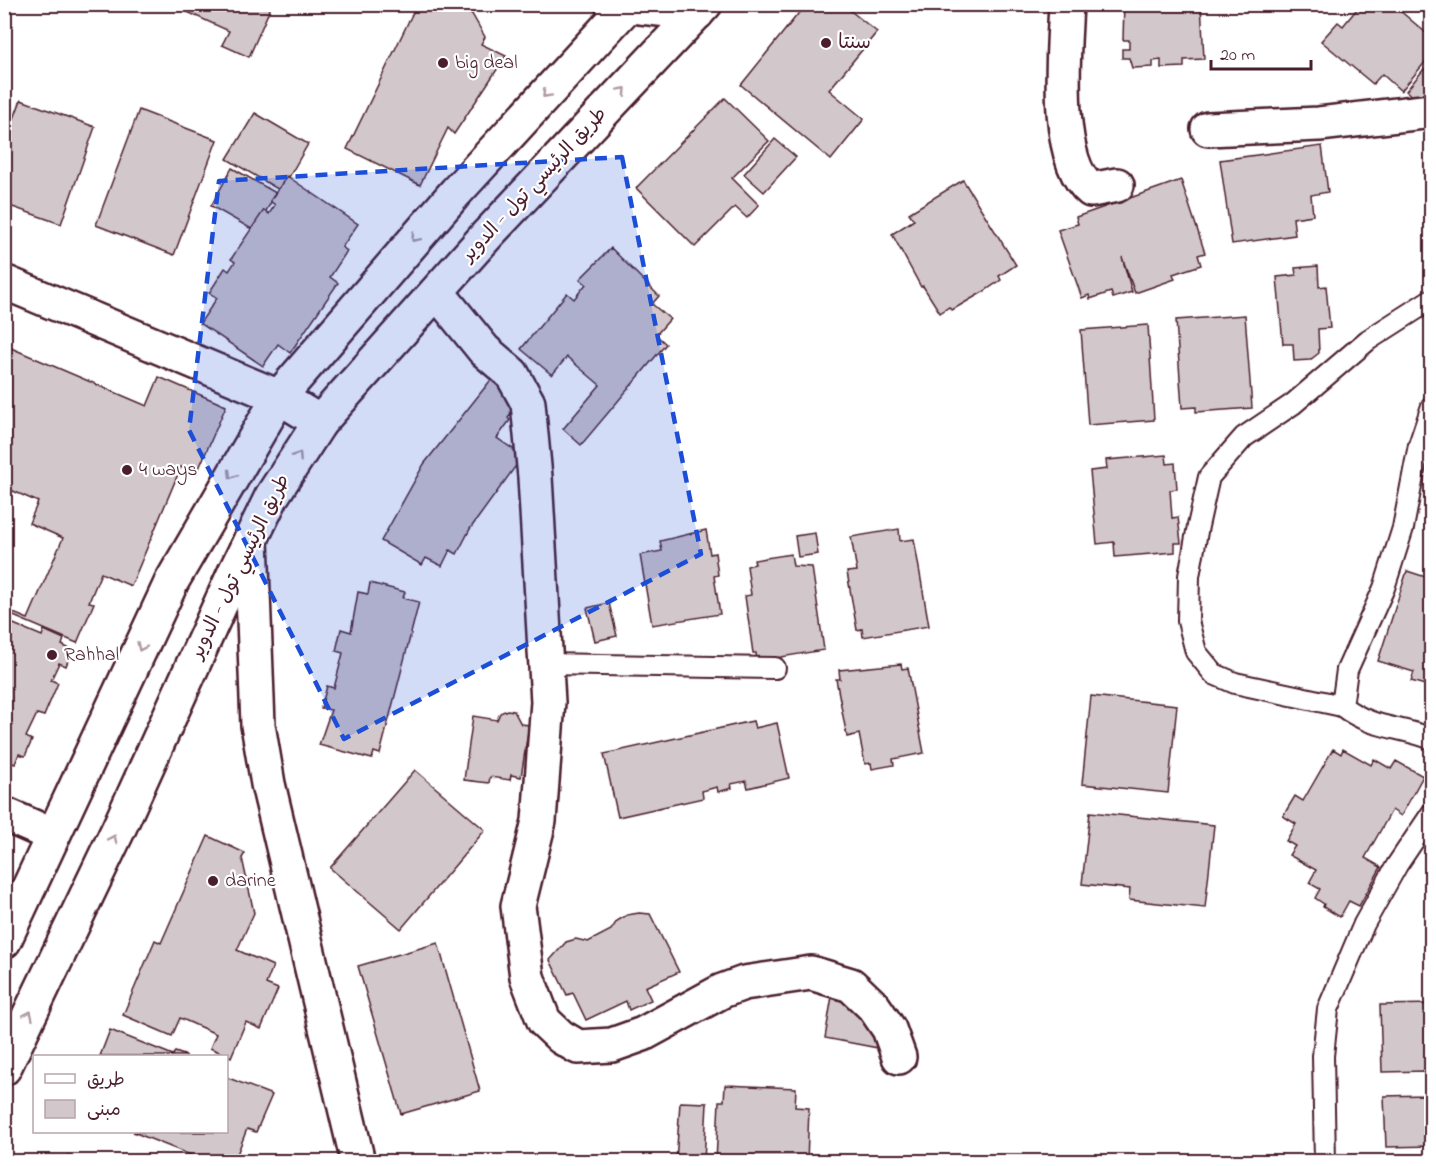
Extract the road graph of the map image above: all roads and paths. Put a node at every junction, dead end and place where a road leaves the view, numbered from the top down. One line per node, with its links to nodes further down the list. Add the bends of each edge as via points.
1 (1066, 4): 6 (street, via 1064,110 1072,165 1091,190)
2 (622, 6): 3 (street); 10 (street, one-way to 10)
3 (701, 9): 8 (street, طريق الرئيسي تول - الدوير, one-way to 3)
4 (1431, 111): 5 (street, via 1318,124)
5 (1208, 129)
6 (1117, 185)
7 (4, 282): 10 (street)
8 (437, 292): 12 (street, طريق الرئيسي تول - الدوير); 14 (street, via 484,350 512,374 528,403)
9 (1431, 299): 16 (lane, via 1368,340 1293,404 1244,437 1209,477 1198,526 1189,576 1188,621 1196,652 1214,674 1235,683)
10 (279, 397): 12 (street); 20 (street, one-way to 20, via 172,581)
11 (1431, 406): 16 (lane, via 1403,528 1384,588 1347,670)
12 (320, 422): 13 (street, طريق الرئيسي تول - الدوير, one-way to 12, via 272,496)
13 (251, 539): 23 (street, طريق الرئيسي تول - الدوير, one-way to 13); 24 (street, via 258,724 268,784)
14 (545, 664): 15 (lane); 22 (street, via 548,702 543,789 518,906 527,977 544,1021 578,1047 612,1045 643,1034 744,983 811,973 851,985 874,1007 889,1029)
15 (775, 668)
16 (1342, 706): 17 (lane, via 1358,719)
17 (1431, 739)
18 (1431, 813): 25 (lane, via 1364,924 1328,1009 1323,1056)
19 (4, 814): 20 (street)
20 (52, 835): 21 (street)
21 (4, 940)
22 (899, 1057)
23 (4, 1068)
24 (358, 1161)
25 (1325, 1161)

